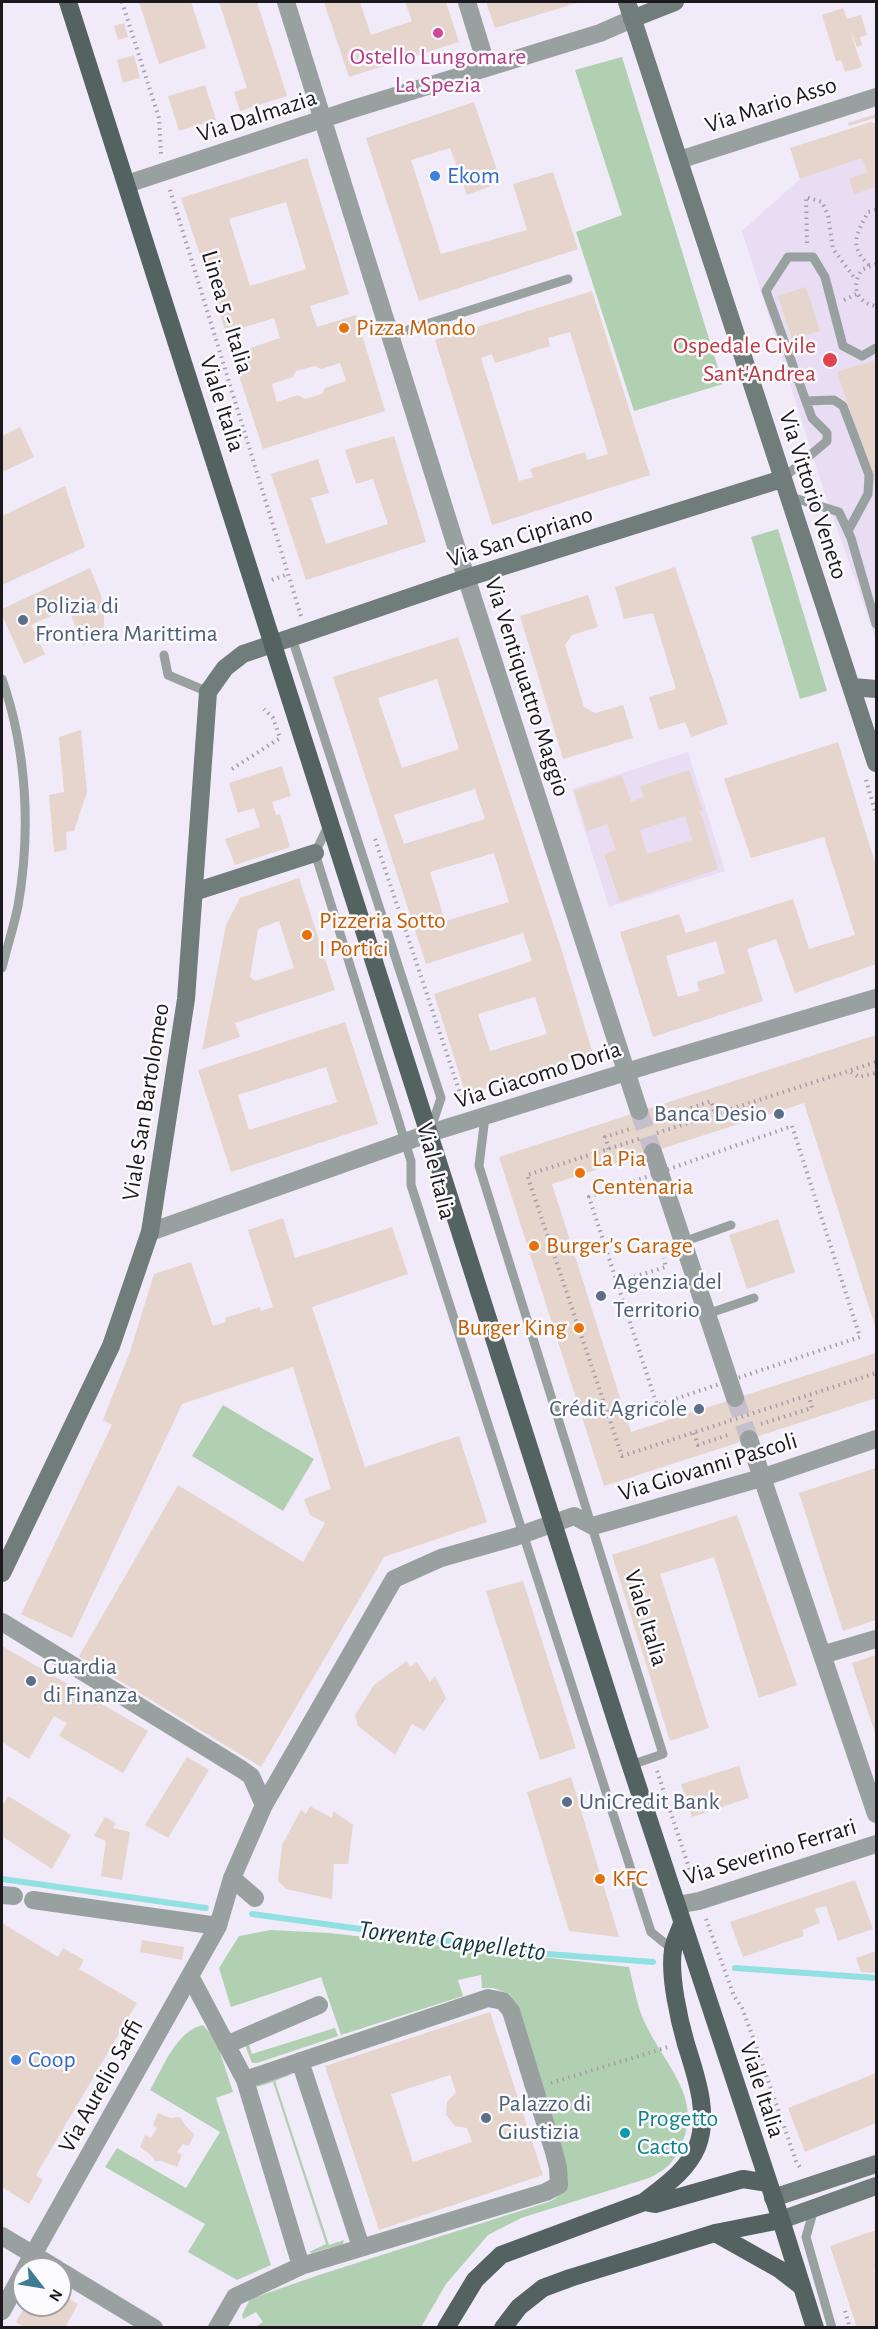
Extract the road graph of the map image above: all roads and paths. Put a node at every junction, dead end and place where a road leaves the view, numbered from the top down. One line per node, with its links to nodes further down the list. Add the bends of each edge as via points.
1 (68, 2): 12 (main road, Viale Italia)
2 (122, 2): 11 (path, Linea 5 - Italia, via 159,118)
3 (286, 2): 9 (street, Via Ventiquattro Maggio)
4 (467, 2): 7 (street)
5 (675, 2): 6 (street, Via Dalmazia)
6 (630, 10): 7 (street, Via Dalmazia, via 600,33); 10 (street, Via Vittorio Veneto)
7 (487, 67): 9 (street, Via Dalmazia)
8 (876, 97): 10 (street, Via Mario Asso)
9 (323, 120): 11 (street, Via Dalmazia); 20 (street, Via Ventiquattro Maggio)
10 (679, 160): 23 (street, Via Vittorio Veneto)
11 (165, 172): 12 (street, Via Dalmazia); 25 (path, Linea 5 - Italia)
12 (127, 184): 30 (main road, Viale Italia)
13 (876, 210): 16 (path, via 868,212 855,246)
14 (807, 257): 18 (path, via 806,197 822,202 828,214 833,249); 21 (lane, via 813,257 825,277 843,346 862,356); 22 (lane, via 788,256 766,291)
15 (876, 264): 16 (path)
16 (869, 265): 18 (path)
17 (568, 279): 20 (lane)
18 (856, 280): 19 (path, via 861,300)
19 (876, 306)
20 (389, 336): 26 (street, Via Ventiquattro Maggio)
21 (876, 348)
22 (806, 401): 23 (lane, via 812,418 827,433 827,441); 24 (lane, via 834,400 843,406 869,475 868,494)
23 (785, 488): 24 (lane, via 839,512); 26 (street, Via San Cipriano); 33 (street, Via Vittorio Veneto)
24 (848, 531): 28 (lane)
25 (288, 574): 27 (path); 29 (path, Linea 5 - Italia)
26 (466, 578): 29 (street, Via San Cipriano); 46 (street, Via Ventiquattro Maggio)
27 (271, 580)
28 (876, 624)
29 (299, 635): 30 (street, Via San Cipriano); 53 (lane, Viale Italia, via 441,1098)
30 (274, 644): 35 (street, via 243,654 225,668); 39 (main road, Viale Italia)
31 (164, 655): 35 (lane, via 168,675)
32 (2, 679): 42 (lane, via 20,752 25,806 18,906)
33 (853, 687): 34 (street); 37 (street, Via Vittorio Veneto)
34 (876, 689)
35 (208, 692): 41 (street, Viale San Bartolomeo)
36 (264, 709): 38 (path, via 273,718 280,738)
37 (876, 763)
38 (232, 769)
39 (330, 822): 40 (lane); 53 (main road, Viale Italia)
40 (315, 853): 41 (street); 54 (lane, Viale Italia)
41 (195, 892): 59 (street, Viale San Bartolomeo, via 186,999)
42 (2, 968)
43 (876, 998): 46 (street, Via Giacomo Doria)
44 (876, 1062): 45 (path)
45 (850, 1071): 47 (path, via 859,1077); 50 (path)
46 (626, 1072): 49 (street, Via Ventiquattro Maggio); 51 (street, Via Giacomo Doria)
47 (875, 1072)
48 (691, 1108): 50 (path, via 711,1101)
49 (639, 1111)
50 (716, 1114): 55 (path)
51 (485, 1117): 53 (street, Via Giacomo Doria); 76 (lane, Viale Italia, via 479,1166)
52 (621, 1132): 56 (path, via 605,1137)
53 (430, 1133): 54 (street, Via Giacomo Doria); 75 (main road, Viale Italia)
54 (405, 1142): 59 (street, Via Giacomo Doria); 77 (lane, Viale Italia, via 411,1161 411,1185)
55 (648, 1142): 56 (path); 57 (street)
56 (609, 1149): 70 (path, via 527,1175 622,1456)
57 (660, 1172): 60 (street); 62 (path, via 589,1197); 66 (path, via 792,1126 860,1337)
58 (731, 1225): 60 (lane)
59 (150, 1232): 78 (street, Viale San Bartolomeo, via 111,1346)
60 (683, 1242): 64 (street)
61 (664, 1258): 62 (path, via 666,1267)
62 (617, 1282): 66 (path, via 657,1405)
63 (754, 1298): 64 (lane)
64 (707, 1314): 66 (street)
65 (876, 1373): 67 (path)
66 (729, 1380): 68 (street)
67 (809, 1396): 69 (path, via 812,1408); 70 (path)
68 (735, 1398)
69 (792, 1414)
70 (694, 1433): 71 (path, via 698,1445)
71 (718, 1438)
72 (749, 1439): 74 (street)
73 (876, 1439): 74 (street, Via Giovanni Pascoli)
74 (761, 1478): 76 (street, Via Giovanni Pascoli); 81 (street)
75 (554, 1524): 76 (street, Via Giovanni Pascoli, via 574,1516); 77 (street); 82 (main road, Viale Italia)
76 (593, 1526): 82 (lane, Viale Italia, via 663,1754)
77 (525, 1533): 83 (street, via 441,1558 394,1579); 92 (lane, Viale Italia, via 651,1932)
78 (2, 1573)
79 (2, 1622): 83 (street, via 242,1769 251,1776)
80 (876, 1639): 81 (street)
81 (822, 1655): 84 (street)
82 (631, 1765): 89 (main road, Viale Italia)
83 (264, 1804): 86 (street)
84 (876, 1814)
85 (876, 1844): 89 (street, Via Severino Ferrari)
86 (232, 1878): 87 (street); 91 (street)
87 (255, 1898)
88 (33, 1900): 91 (street)
89 (677, 1905): 90 (main road, Viale Italia)
90 (682, 1924): 92 (main road); 102 (main road, Viale Italia)
91 (218, 1926): 93 (street, Via Aurelio Saffi)
92 (672, 1949): 95 (main road, via 675,1990)
93 (190, 1976): 96 (street); 110 (street, Via Aurelio Saffi)
94 (319, 2005): 96 (street)
95 (686, 2042): 99 (path); 103 (main road, via 697,2077 701,2134 689,2162)
96 (226, 2045): 98 (street)
97 (300, 2061): 98 (street); 99 (street, via 488,1998 503,2001 511,2011); 108 (street)
98 (245, 2080): 111 (street)
99 (534, 2088): 108 (street, via 558,2168 559,2185)
100 (876, 2164): 102 (street)
101 (876, 2186): 104 (street)
102 (771, 2190): 103 (main road, via 743,2179 655,2204); 105 (main road, Viale Italia)
103 (644, 2202): 118 (main road, via 501,2255 475,2280)
104 (813, 2209): 105 (street); 121 (lane, via 806,2237)
105 (781, 2220): 106 (main road); 113 (main road, Viale Italia)
106 (715, 2233): 113 (main road); 119 (main road, via 543,2288 519,2307)
107 (2, 2236): 109 (street)
108 (362, 2247): 111 (street)
109 (20, 2257)
110 (32, 2257)
111 (301, 2266): 117 (street, via 235,2297)
112 (72, 2278): 116 (street)
113 (801, 2286): 120 (main road, Viale Italia)
114 (12, 2293): 115 (street, Via Aurelio Saffi)
115 (2, 2311)
116 (154, 2328)
117 (217, 2328)
118 (446, 2328)
119 (503, 2328)
120 (815, 2328)
121 (832, 2328)

